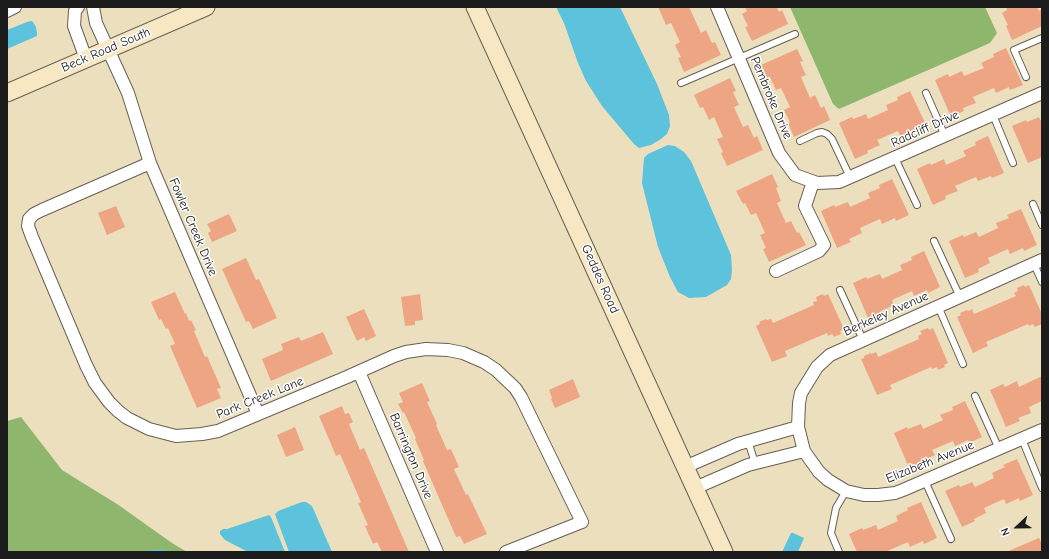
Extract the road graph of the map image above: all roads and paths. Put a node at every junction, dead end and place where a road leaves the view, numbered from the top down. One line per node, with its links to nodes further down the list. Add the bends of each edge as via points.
1 (14, 7): 7 (street)
2 (78, 7): 11 (street, via 75,11 74,26)
3 (93, 7): 10 (street, Fowler Creek Drive, via 96,23)
4 (206, 7): 10 (main road, Beck Road South)
5 (475, 7): 48 (main road, Geddes Road)
6 (717, 7): 12 (street, Pembroke Drive)
7 (7, 11)
8 (795, 34): 12 (lane)
9 (1042, 38): 13 (lane, via 1014,50)
10 (108, 49): 11 (main road, Beck Road South); 23 (street, Fowler Creek Drive, via 128,93)
11 (86, 59): 15 (main road, Beck Road South)
12 (739, 59): 14 (lane); 25 (street, Pembroke Drive, via 779,153 795,175)
13 (1026, 77)
14 (680, 84)
15 (7, 93)
16 (1042, 93): 18 (street, Radcliff Drive)
17 (926, 94): 19 (lane)
18 (993, 115): 19 (street, Radcliff Drive); 22 (lane)
19 (945, 136): 21 (street, Radcliff Drive)
20 (800, 141): 24 (lane, via 817,133 827,134 832,139)
21 (895, 158): 24 (street, Radcliff Drive); 27 (lane)
22 (1013, 163)
23 (150, 164): 40 (street, Fowler Creek Drive); 40 (street, Park Creek Lane, via 42,210 29,219 28,226 32,238 86,364 101,392 118,411 137,424 164,433 188,436 218,431)
24 (850, 178): 25 (street, Radcliff Drive, via 840,182)
25 (815, 182): 31 (street, via 805,206 824,245 819,250)
26 (1033, 204): 28 (lane)
27 (917, 205)
28 (1042, 225)
29 (934, 241): 34 (lane)
30 (1038, 262): 32 (lane); 34 (street, Berkeley Avenue)
31 (776, 270)
32 (1042, 282)
33 (840, 290): 36 (lane)
34 (960, 297): 35 (street, Berkeley Avenue)
35 (938, 306): 36 (street, Berkeley Avenue); 37 (lane)
36 (863, 340): 41 (street, Berkeley Avenue, via 830,355 816,367 801,393)
37 (963, 364)
38 (359, 372): 40 (street, Park Creek Lane); 54 (street, Barrington Drive); 55 (street, Park Creek Lane, via 406,352 426,349 448,350 484,362 515,388 582,522)
39 (975, 396): 46 (lane)
40 (258, 414)
41 (798, 427): 44 (street); 45 (street, Berkeley Avenue)
42 (1042, 430): 43 (street, Elizabeth Avenue)
43 (1022, 439): 46 (street, Elizabeth Avenue); 51 (lane)
44 (748, 441): 47 (lane); 48 (street)
45 (802, 446): 47 (street); 52 (street, Elizabeth Avenue, via 819,472)
46 (999, 449): 49 (street, Elizabeth Avenue)
47 (755, 463): 50 (street)
48 (685, 467): 50 (main road, Geddes Road)
49 (925, 481): 52 (street, Elizabeth Avenue, via 895,493 860,495); 53 (lane)
50 (695, 488): 56 (main road, Geddes Road)
51 (1042, 488)
52 (846, 491): 57 (lane, via 836,508 830,533)
53 (951, 539)
54 (437, 552)
55 (506, 552)
56 (724, 552)
57 (839, 552)

